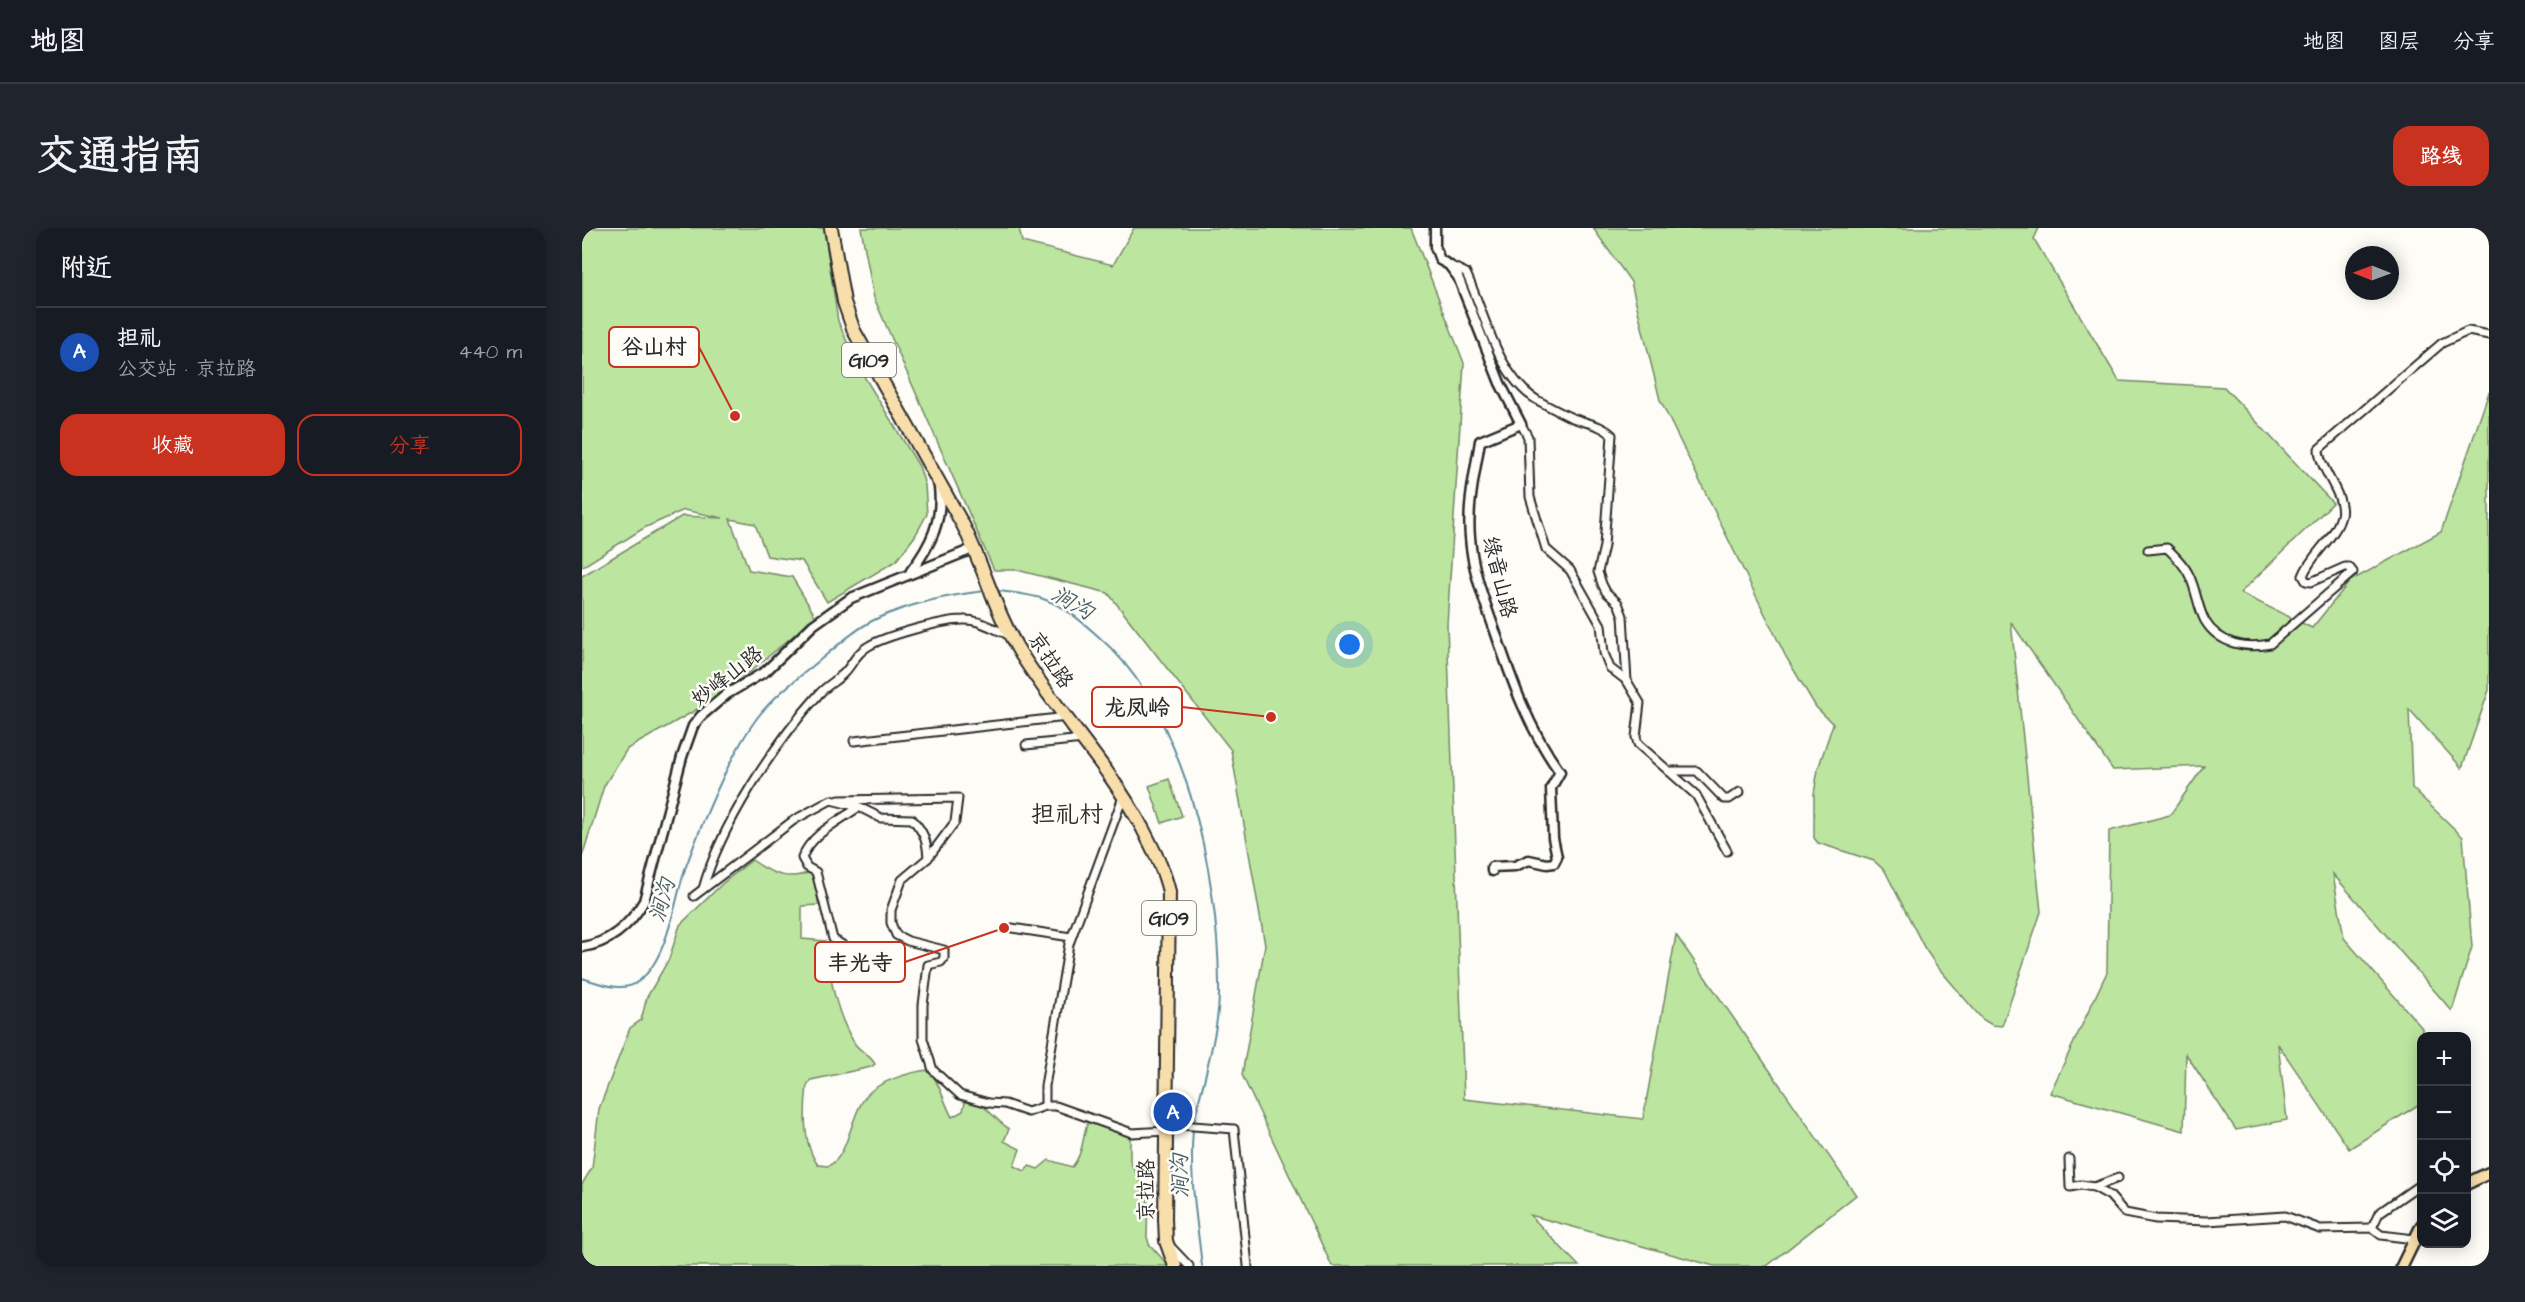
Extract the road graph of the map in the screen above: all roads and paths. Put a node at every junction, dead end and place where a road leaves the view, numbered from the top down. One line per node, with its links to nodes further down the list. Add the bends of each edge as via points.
1 (831, 228): 6 (highway, 京拉路 / G109, via 844,302 854,331)
2 (1435, 228): 3 (street, via 1435,247 1440,260)
3 (1449, 265): 5 (street, via 1458,277 1500,383); 11 (street, via 1466,273 1504,364 1516,382 1534,398 1572,418 1606,429 1611,435 1604,546 1598,572 1623,616)
4 (2489, 335): 7 (street, via 2468,331 2442,343 2319,449 2342,514 2303,576 2311,582 2344,567 2353,573 2270,644 2240,645 2218,637 2205,620 2180,560 2167,548)
5 (1521, 424): 11 (street, via 1528,437 1530,497 1546,549 1570,570 1601,625 1610,668); 23 (street, 绿音山路, via 1480,441 1470,500 1470,538 1479,586 1518,700 1560,772 1551,788 1557,857 1554,863 1529,860 1515,866 1492,867)
6 (938, 480): 8 (highway, 京拉路 / G109); 9 (street, via 936,530)
7 (2148, 550)
8 (977, 552): 9 (street, 妙峰山路); 10 (highway, 京拉路 / G109)
9 (910, 573): 28 (street, 妙峰山路, via 833,609 766,670 701,716 693,726 682,757 644,901 636,916 613,936)
10 (1010, 635): 12 (highway, 京拉路 / G109); 24 (street, via 982,621 962,620 896,635 868,646 854,657 845,672 820,692 785,736 710,862)
11 (1627, 681): 16 (street, via 1640,703 1638,744)
12 (1067, 717): 13 (highway, 京拉路 / G109); 14 (street)
13 (1083, 739): 15 (street); 18 (highway, 京拉路 / G109)
14 (854, 741)
15 (1026, 745)
16 (1669, 771): 17 (street, via 1697,771 1724,799); 21 (street, via 1696,795)
17 (1740, 792)
18 (1124, 794): 27 (street); 31 (highway, 京拉路 / G109, via 1159,861 1169,892)
19 (831, 800): 20 (street); 22 (street, via 958,798 955,822); 24 (street, via 794,820)
20 (860, 807): 22 (street, via 881,818 912,819 927,841); 29 (street, via 818,836 806,847 802,858 816,872 833,939)
21 (1727, 851)
22 (928, 858): 30 (street, via 902,880 891,910 891,923 896,934 908,941 944,950 941,962 928,965 922,1005 923,1039 933,1070 960,1095 1028,1112)
23 (1492, 871)
24 (703, 889): 25 (street)
25 (694, 896)
26 (1012, 928): 27 (street)
27 (1071, 937): 30 (street, via 1045,1086)
28 (582, 947)
29 (860, 956)
30 (1045, 1106): 31 (street, via 1073,1111 1132,1133)
31 (1166, 1128): 41 (highway, 京拉路 / G109); 44 (street, via 1182,1125 1234,1129)
32 (2069, 1159): 37 (street, via 2070,1187)
33 (2489, 1173): 35 (main road)
34 (2118, 1178): 37 (street)
35 (2471, 1182)
36 (2417, 1186): 38 (street, via 2379,1213)
37 (2094, 1187): 38 (street, via 2110,1196 2125,1213 2156,1219 2207,1221 2285,1216 2320,1229)
38 (2372, 1228): 40 (street, via 2381,1235)
39 (2417, 1233): 40 (main road)
40 (2414, 1239): 45 (main road)
41 (1166, 1241): 42 (highway, 京拉路 / G109); 43 (street)
42 (1175, 1266)
43 (1189, 1266)
44 (1248, 1266)
45 (2402, 1266)

